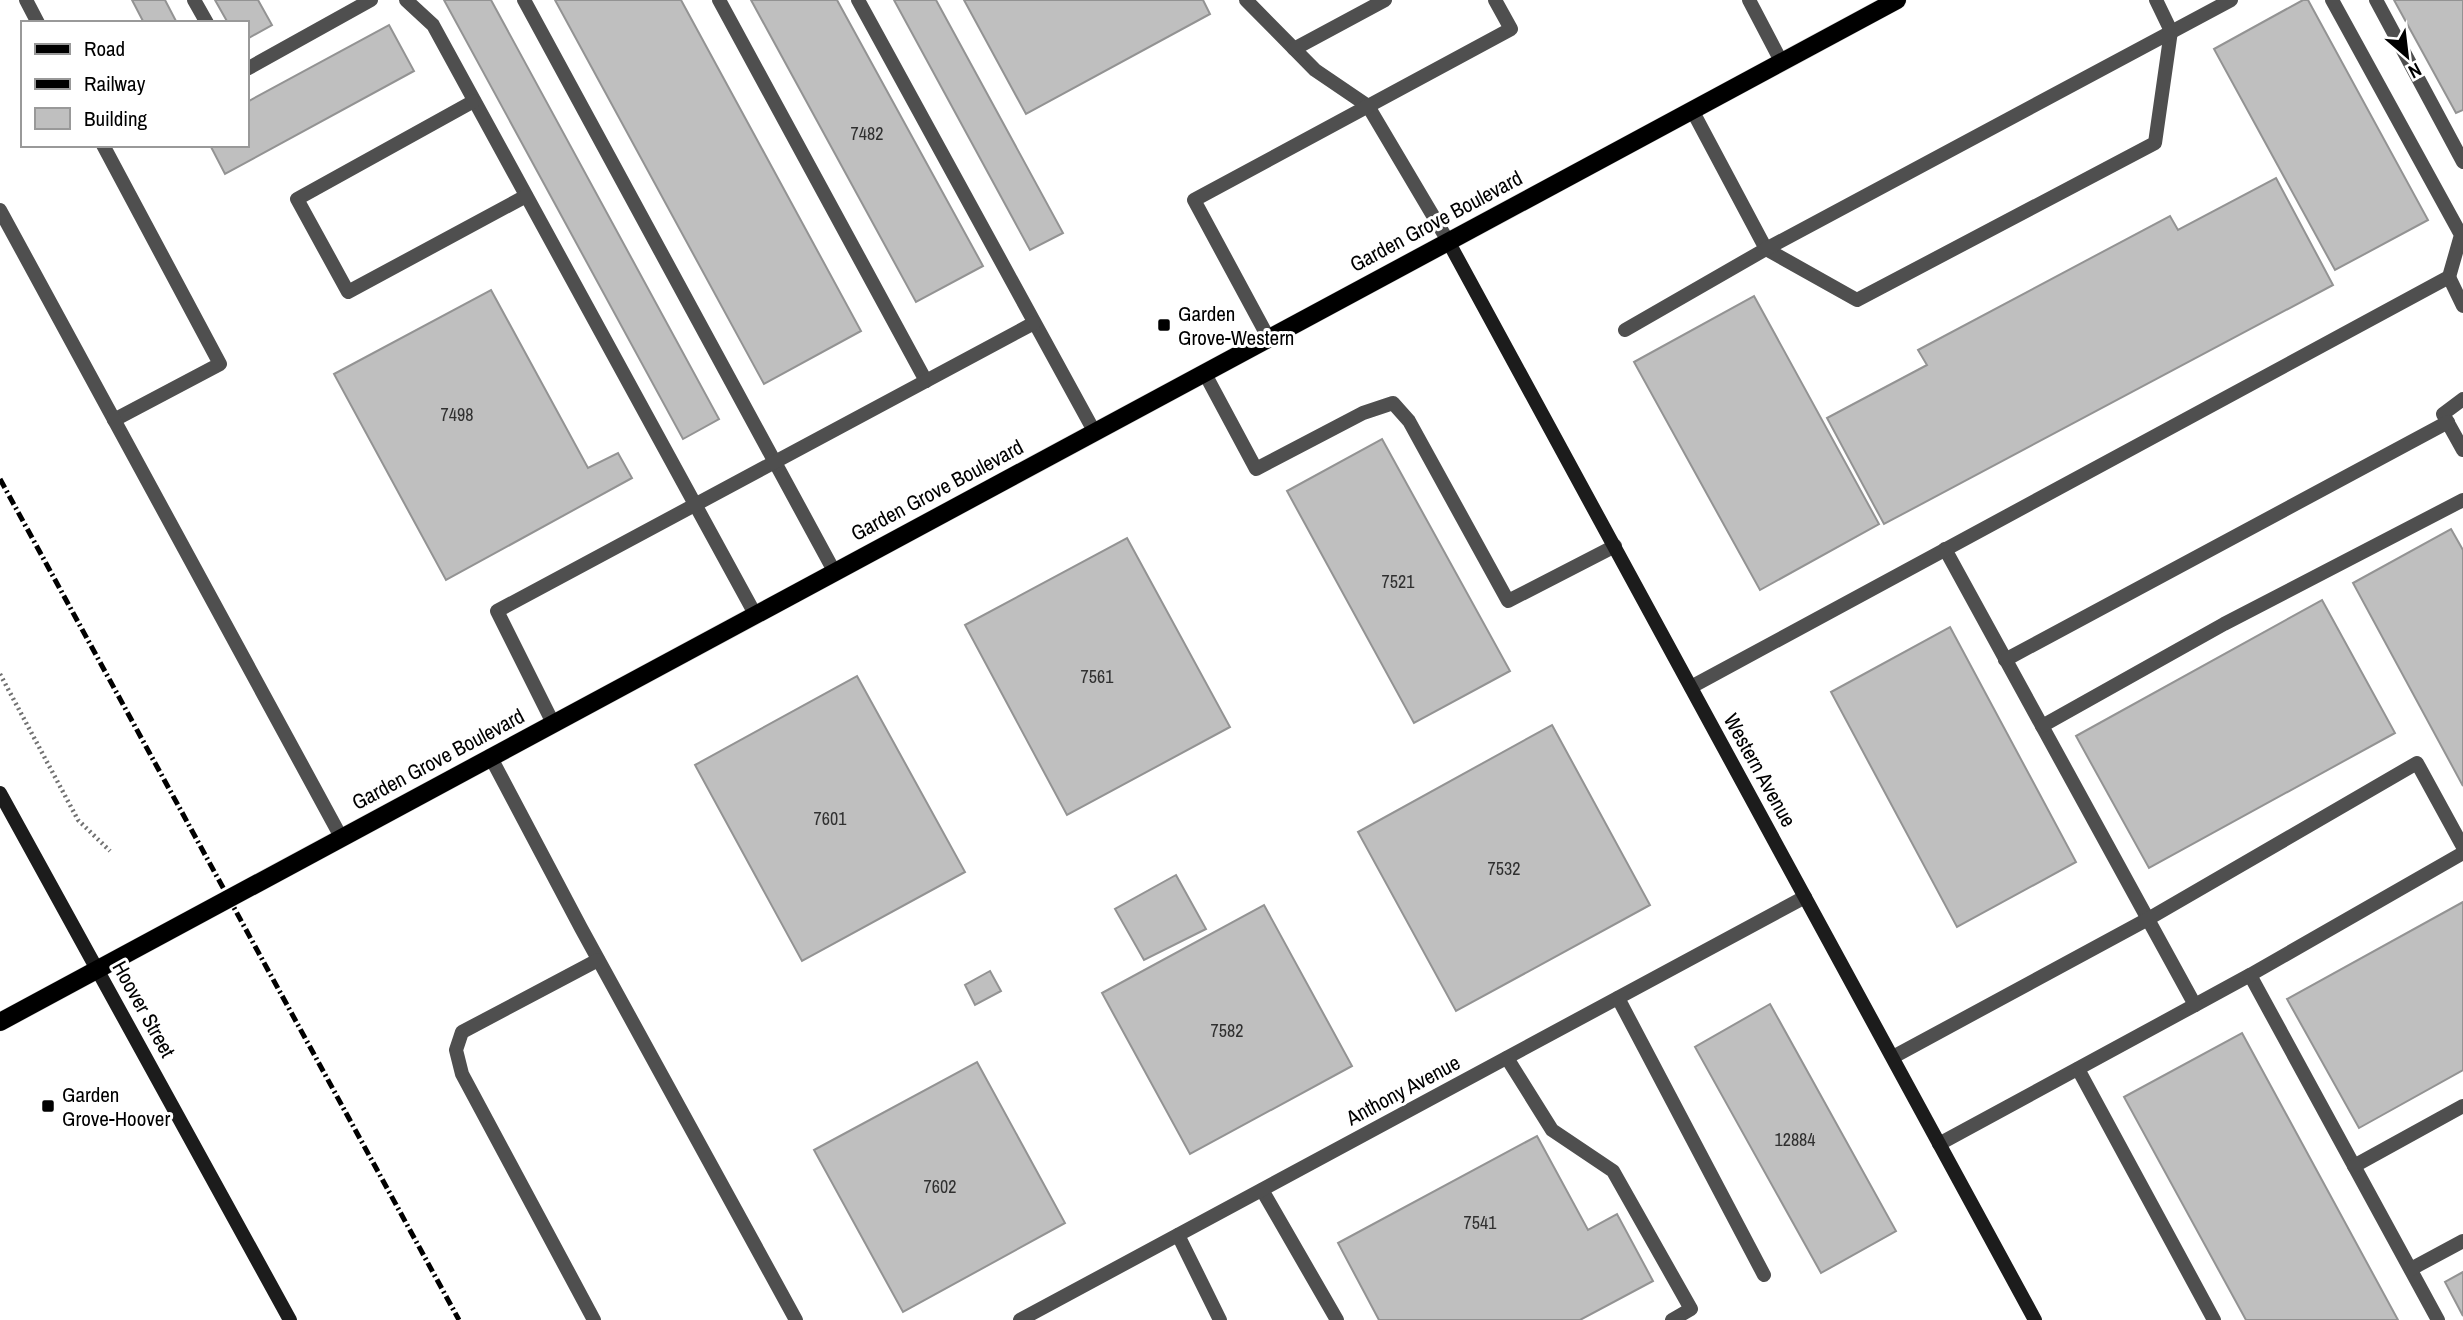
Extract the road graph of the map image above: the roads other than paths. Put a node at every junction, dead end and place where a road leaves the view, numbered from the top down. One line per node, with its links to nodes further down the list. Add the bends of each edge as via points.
1 (26, 0): 17 (street)
2 (194, 0): 18 (street)
3 (372, 0): 22 (street)
4 (406, 0): 23 (street, via 433,25)
5 (524, 0): 44 (street)
6 (719, 0): 38 (street)
7 (858, 0): 34 (street)
8 (1246, 0): 20 (street)
9 (1385, 0): 20 (street)
10 (1495, 0): 24 (street, via 1511,29)
11 (1749, 0): 21 (street)
12 (1897, 0): 21 (main road, Garden Grove Boulevard)
13 (2155, 0): 19 (street)
14 (2231, 0): 19 (street)
15 (2332, 0): 32 (street, via 2461,235)
16 (2376, 0): 27 (street)
17 (37, 21)
18 (206, 21)
19 (2171, 31): 31 (street); 31 (street, via 2155,143 1857,300)
20 (1294, 48): 24 (street, via 1315,70)
21 (1782, 63): 25 (main road, Garden Grove Boulevard)
22 (248, 68)
23 (474, 101): 28 (street); 28 (street, via 297,199 348,292)
24 (1368, 106): 30 (street); 36 (street, via 1195,200)
25 (1692, 110): 30 (main road, Garden Grove Boulevard); 31 (street)
26 (104, 147): 40 (street, via 220,364)
27 (2463, 162)
28 (526, 196): 46 (street)
29 (0, 210): 40 (street)
30 (1448, 241): 36 (main road, Garden Grove Boulevard); 47 (street, Western Avenue)
31 (1766, 249): 35 (street)
32 (2449, 277): 33 (street); 48 (street)
33 (2463, 306)
34 (1034, 323): 38 (street); 42 (street)
35 (1625, 330)
36 (1268, 337): 37 (main road, Garden Grove Boulevard)
37 (1204, 372): 42 (main road, Garden Grove Boulevard); 47 (street, via 1256,469 1363,413 1393,403 1409,421 1508,601)
38 (926, 381): 44 (street)
39 (2463, 399): 41 (street, via 2443,414)
40 (114, 420): 57 (street)
41 (2448, 422): 43 (street); 51 (street)
42 (1094, 431): 49 (main road, Garden Grove Boulevard)
43 (2463, 450)
44 (775, 463): 46 (street); 49 (street)
45 (2463, 500): 54 (street, via 2224,624)
46 (696, 506): 50 (street); 53 (street, via 497,611)
47 (1615, 546): 52 (street, Western Avenue)
48 (1945, 550): 51 (street); 52 (street)
49 (834, 571): 50 (main road, Garden Grove Boulevard)
50 (755, 614): 53 (main road, Garden Grove Boulevard)
51 (2005, 660): 54 (street)
52 (1691, 687): 60 (street, Western Avenue)
53 (553, 723): 55 (main road, Garden Grove Boulevard)
54 (2042, 726): 61 (street)
55 (490, 756): 57 (main road, Garden Grove Boulevard); 62 (street)
56 (0, 793): 63 (street, Hoover Street)
57 (341, 837): 63 (main road, Garden Grove Boulevard)
58 (2463, 847): 61 (street, via 2417,763)
59 (2463, 853): 64 (street)
60 (1805, 897): 65 (street, Anthony Avenue); 68 (street, Western Avenue)
61 (2148, 919): 66 (street); 68 (street)
62 (598, 960): 80 (street, via 462,1032 456,1050 462,1073); 81 (street)
63 (97, 969): 67 (main road, Garden Grove Boulevard); 79 (street, Hoover Street)
64 (2250, 975): 66 (street); 73 (street)
65 (1618, 998): 69 (street, Anthony Avenue); 78 (street)
66 (2195, 1005): 70 (street)
67 (0, 1021)
68 (1893, 1057): 72 (street, Western Avenue)
69 (1507, 1058): 74 (street, Anthony Avenue); 85 (street, via 1552,1130 1613,1171 1690,1309)
70 (2078, 1069): 72 (street); 87 (street)
71 (2463, 1106): 73 (street)
72 (1939, 1144): 86 (street, Western Avenue)
73 (2354, 1166): 77 (street)
74 (1262, 1190): 75 (street, Anthony Avenue); 84 (street)
75 (1178, 1235): 82 (street, Anthony Avenue); 83 (street)
76 (2463, 1241): 77 (street)
77 (2411, 1269): 88 (street)
78 (1764, 1275)
79 (290, 1320)
80 (594, 1320)
81 (796, 1320)
82 (1020, 1320)
83 (1220, 1320)
84 (1337, 1320)
85 (1672, 1320)
86 (2035, 1320)
87 (2214, 1320)
88 (2438, 1320)

